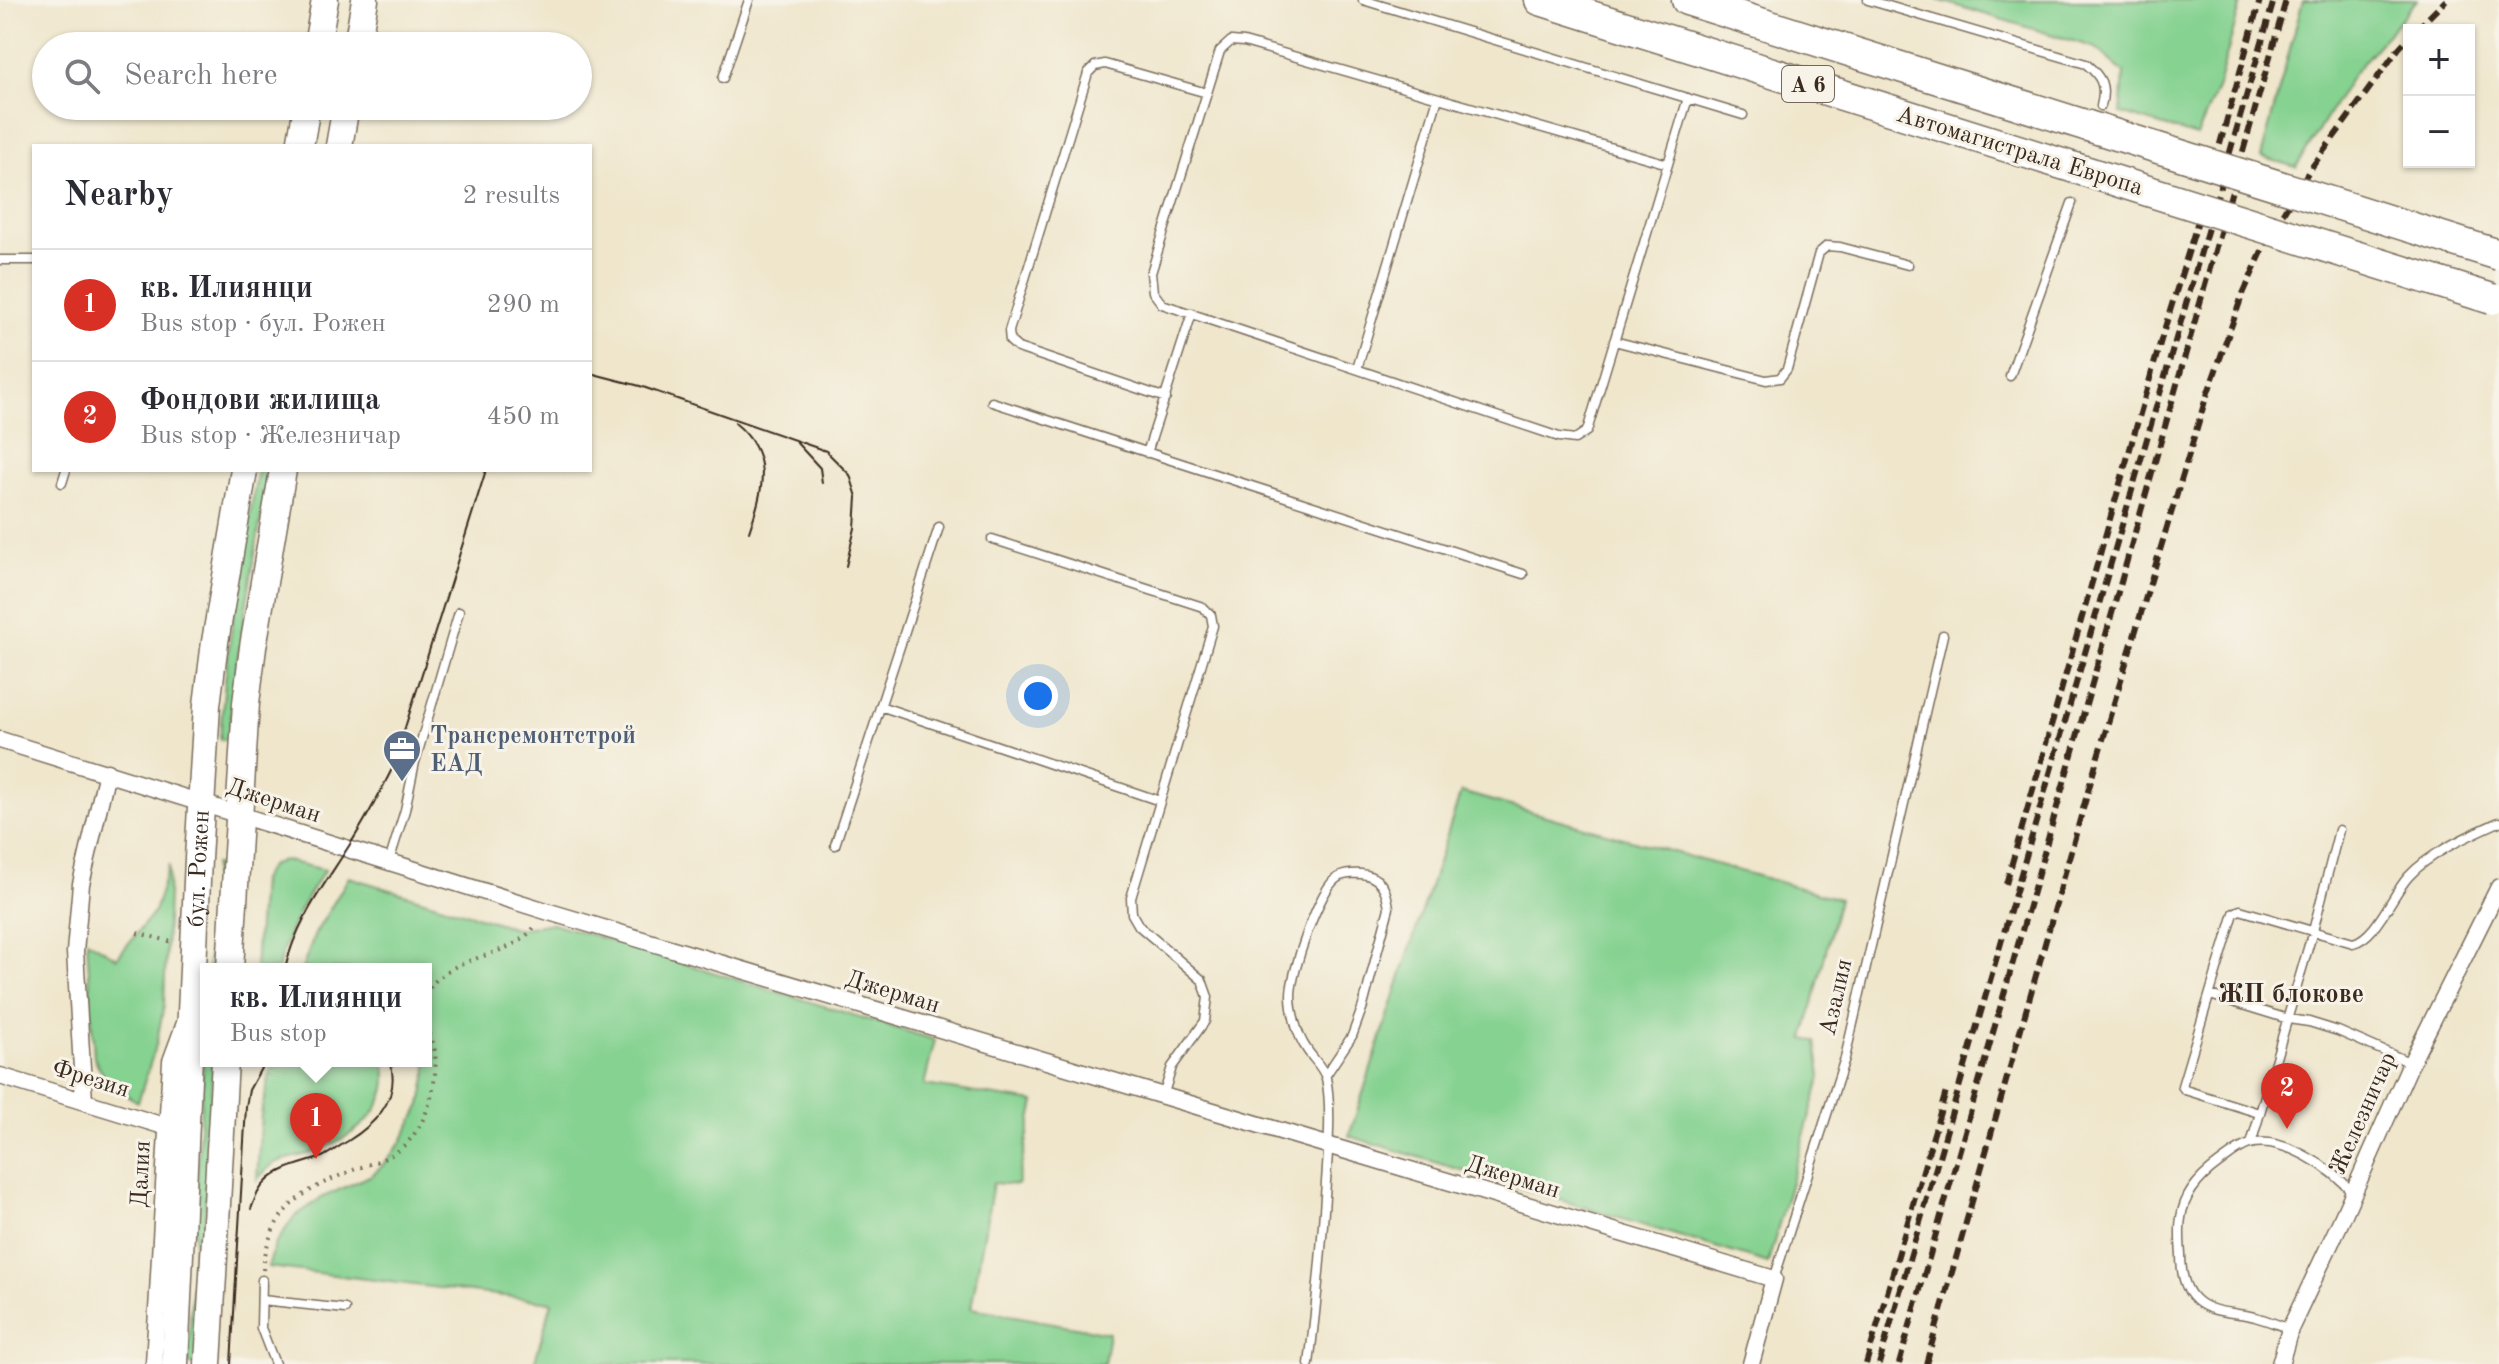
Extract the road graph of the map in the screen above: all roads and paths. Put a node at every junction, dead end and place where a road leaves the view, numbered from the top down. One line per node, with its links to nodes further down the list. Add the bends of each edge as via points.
1 (325, 0): 8 (main road)
2 (365, 0): 9 (main road)
3 (749, 0): 10 (lane)
4 (1363, 0): 13 (lane)
5 (1540, 0): 26 (highway, Автомагистрала Европа / A 6, bridge)
6 (1687, 0): 15 (highway, Автомагистрала Европа / A 6)
7 (1868, 0): 15 (lane, via 2086,64 2103,81)
8 (319, 32)
9 (359, 32)
10 (723, 78)
11 (1207, 93): 12 (lane, via 1220,51 1231,41); 27 (lane, via 1151,273 1153,292 1162,304); 31 (lane, via 1105,64 1088,73 1009,331 1018,348)
12 (1438, 98): 20 (lane); 29 (lane)
13 (1688, 98): 14 (lane); 20 (lane)
14 (1743, 115)
15 (2094, 116): 22 (highway, Автомагистрала Европа / A 6, bridge)
16 (305, 120): 18 (main road)
17 (344, 120): 19 (main road)
18 (300, 144)
19 (339, 144)
20 (1668, 164): 28 (lane)
21 (2072, 203): 30 (lane)
22 (2499, 255)
23 (0, 260): 24 (lane)
24 (32, 260)
25 (1908, 265): 28 (lane, via 1840,247 1827,246 1819,253 1787,369 1780,378 1766,380)
26 (2496, 300)
27 (1192, 313): 29 (lane); 31 (lane)
28 (1614, 341): 29 (lane, via 1587,431 1575,439)
29 (1357, 369)
30 (2010, 376)
31 (1166, 398): 33 (lane)
32 (992, 402): 33 (lane)
33 (1147, 453): 40 (lane)
34 (65, 472): 37 (lane)
35 (244, 472): 47 (main road, бул. Рожен, via 215,642)
36 (283, 472): 48 (main road, бул. Рожен, via 253,647)
37 (62, 483)
38 (939, 527): 43 (lane)
39 (992, 539): 46 (lane, via 1203,607 1211,615 1213,626)
40 (1523, 574)
41 (459, 612): 52 (lane)
42 (1943, 635): 75 (lane, Азалия, via 1845,1058)
43 (880, 706): 46 (lane); 51 (lane)
44 (0, 740): 45 (street, Джерман)
45 (107, 772): 47 (street, Джерман); 69 (street, via 81,884 75,952)
46 (1160, 801): 68 (lane, via 1131,898 1132,914 1202,980 1208,997 1205,1021 1172,1067)
47 (200, 802): 48 (street, Джерман); 60 (main road, бул. Рожен)
48 (238, 814): 52 (street, Джерман); 58 (main road, бул. Рожен)
49 (2499, 822): 55 (lane, via 2409,876 2361,941)
50 (2339, 830): 55 (lane)
51 (835, 845)
52 (389, 863): 54 (street, Джерман)
53 (2499, 887): 64 (street, Железничар)
54 (546, 911): 59 (path, via 528,935 451,967); 68 (street, Джерман)
55 (2313, 931): 61 (lane, via 2236,910); 62 (lane)
56 (137, 933): 57 (path)
57 (173, 942)
58 (230, 963)
59 (432, 983)
60 (193, 991): 71 (street, Далия, via 171,1061); 81 (main road, бул. Рожен)
61 (2210, 995): 62 (lane); 70 (lane, via 2182,1086)
62 (2288, 1019): 64 (lane, via 2338,1031); 70 (lane)
63 (432, 1042): 76 (path, via 432,1094 416,1132 397,1151 320,1183 283,1211 264,1257)
64 (2411, 1063): 74 (street, Железничар)
65 (225, 1067): 82 (main road)
66 (1326, 1075): 66 (lane, via 1297,1028 1291,996 1298,957 1327,886 1338,877 1366,875 1381,883 1389,908 1352,1036); 73 (lane)
67 (0, 1076): 69 (street, Фрезия)
68 (1163, 1097): 73 (street, Джерман)
69 (84, 1101): 71 (street, Фрезия)
70 (2259, 1113): 72 (lane)
71 (167, 1127): 80 (street, Далия)
72 (2251, 1144): 74 (lane, via 2285,1147 2317,1162); 79 (lane, via 2207,1171 2190,1192 2181,1217 2181,1268 2190,1292 2207,1307)
73 (1328, 1146): 75 (street, Джерман); 84 (lane)
74 (2353, 1193): 79 (street, Железничар)
75 (1774, 1279): 85 (street, Азалия)
76 (262, 1280): 77 (lane)
77 (262, 1300): 78 (lane); 83 (lane, via 261,1328)
78 (345, 1309)
79 (2290, 1329): 86 (street, Железничар)
80 (154, 1364)
81 (175, 1364)
82 (208, 1364)
83 (275, 1364)
84 (1309, 1364)
85 (1751, 1364)
86 (2280, 1364)

